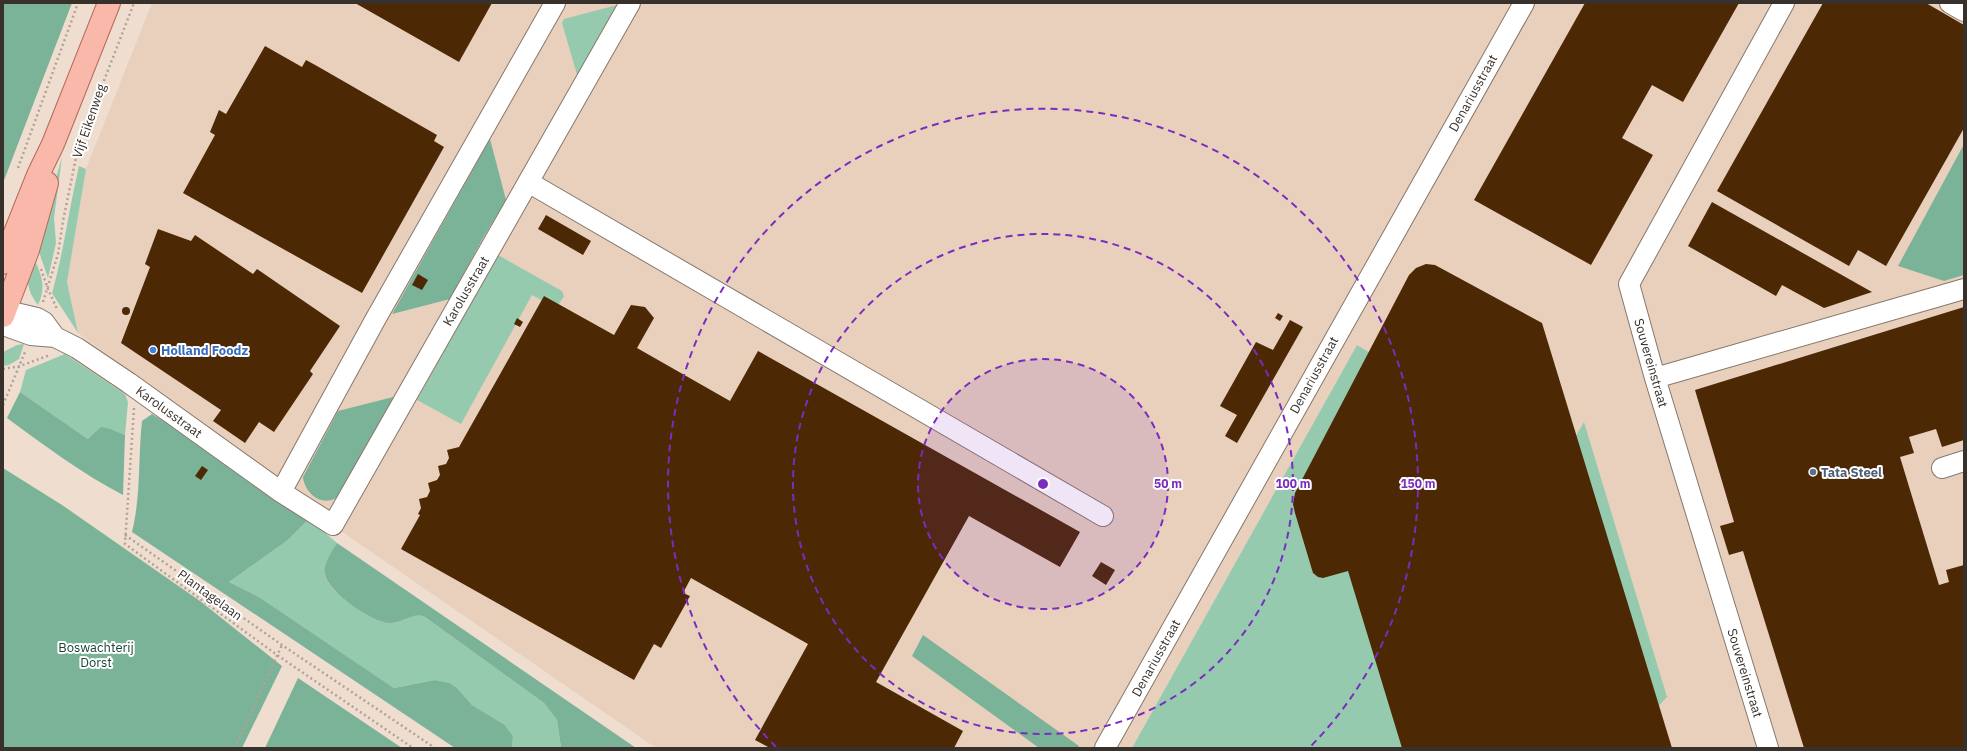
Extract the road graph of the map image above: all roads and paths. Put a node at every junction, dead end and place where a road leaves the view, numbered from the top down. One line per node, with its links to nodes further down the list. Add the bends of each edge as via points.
1 (78, 3): 11 (path)
2 (109, 3): 10 (main road, Vijf Eikenweg)
3 (134, 3): 15 (path, Vijf Eikenweg, via 78,148 58,254)
4 (555, 3): 23 (street, via 375,320)
5 (630, 3): 12 (street, Karolusstraat)
6 (1524, 3): 31 (street, Denariusstraat)
7 (1784, 3): 18 (street, Souvereinstraat, via 1629,284)
8 (1950, 3): 9 (street)
9 (1964, 11)
10 (53, 144): 13 (main road, Vijf Eikenweg, via 38,174); 16 (main road, Vijf Eikenweg, via 41,210)
11 (17, 171)
12 (528, 182): 23 (street, Karolusstraat, via 333,526); 24 (street)
13 (3, 263)
14 (1964, 289): 18 (street)
15 (48, 290)
16 (4, 316): 19 (street, Karolusstraat, via 37,318 44,322 55,337 77,348)
17 (3, 369): 20 (path, via 20,366)
18 (1655, 378): 32 (street, Souvereinstraat)
19 (135, 388): 23 (street, Karolusstraat); 25 (path)
20 (3, 405)
21 (1964, 461): 22 (street)
22 (1942, 468)
23 (281, 492)
24 (1104, 516)
25 (125, 535): 26 (path); 27 (path, Plantagelaan, via 125,544 135,553)
26 (282, 645): 27 (path); 30 (path)
27 (277, 655): 28 (path); 29 (path, Plantagelaan)
28 (235, 748)
29 (413, 748)
30 (435, 748)
31 (1106, 748)
32 (1768, 748)

